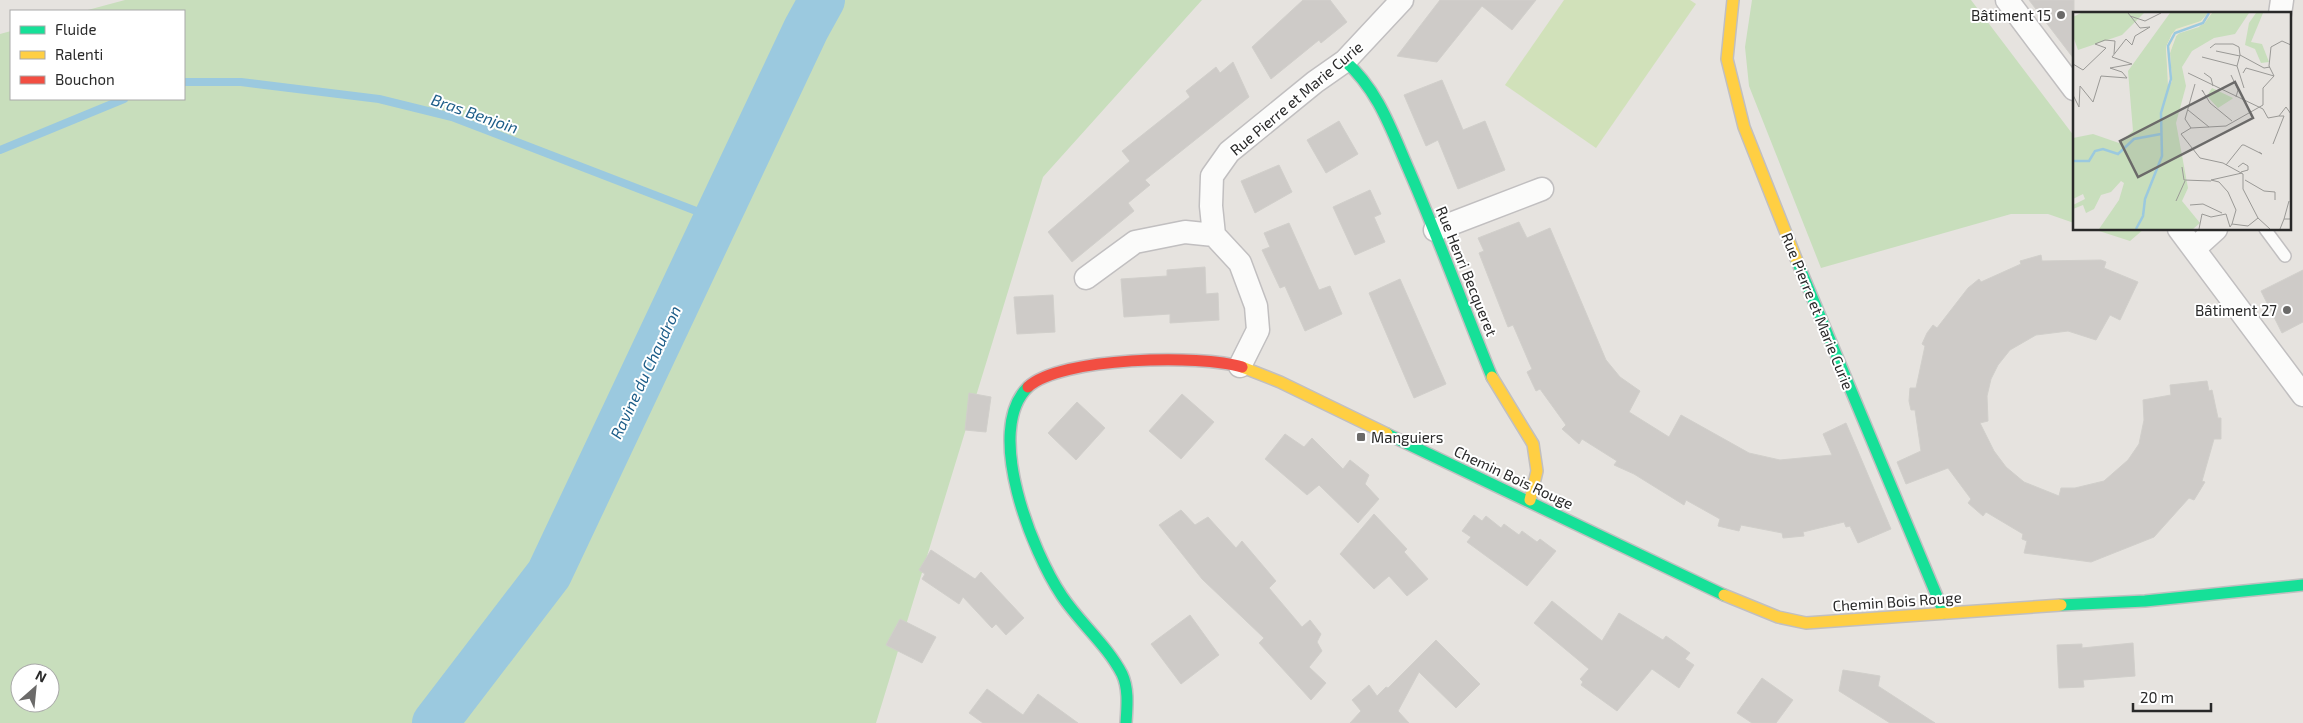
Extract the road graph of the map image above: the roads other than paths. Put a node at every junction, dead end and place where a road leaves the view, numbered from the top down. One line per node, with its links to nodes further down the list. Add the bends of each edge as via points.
1 (1402, 0): 4 (street, Rue Pierre et Marie Curie)
2 (1733, 0): 19 (street, Rue Pierre et Marie Curie, via 1727,59 1744,127 1825,333)
3 (2007, 0): 5 (street)
4 (1345, 61): 7 (street, Rue Henri Becqueret, via 1360,74 1376,96); 11 (street, Rue Pierre et Marie Curie, via 1229,152 1212,176)
5 (2073, 88)
6 (1542, 189): 7 (street)
7 (1435, 230): 17 (street, Rue Henri Becqueret, via 1492,377 1533,444 1537,470)
8 (2180, 230): 12 (street)
9 (2215, 230): 12 (street)
10 (2266, 230): 13 (lane)
11 (1214, 235): 14 (street, via 1186,232 1135,242); 15 (street, via 1240,263 1256,306 1258,330)
12 (2194, 248): 16 (street)
13 (2285, 256)
14 (1086, 278)
15 (1240, 366): 17 (street, Chemin Bois Rouge); 20 (street, Chemin Bois Rouge, via 1195,359 1065,369 1038,379 1024,390 1012,418 1009,434 1012,467 1021,510 1045,566 1063,596 1123,677 1128,696)
16 (2303, 395)
17 (1530, 500): 19 (street, Chemin Bois Rouge, via 1746,606 1778,617 1806,624)
18 (2303, 584): 19 (street, Chemin Bois Rouge, via 2146,601)
19 (1944, 613)
20 (1126, 723)

